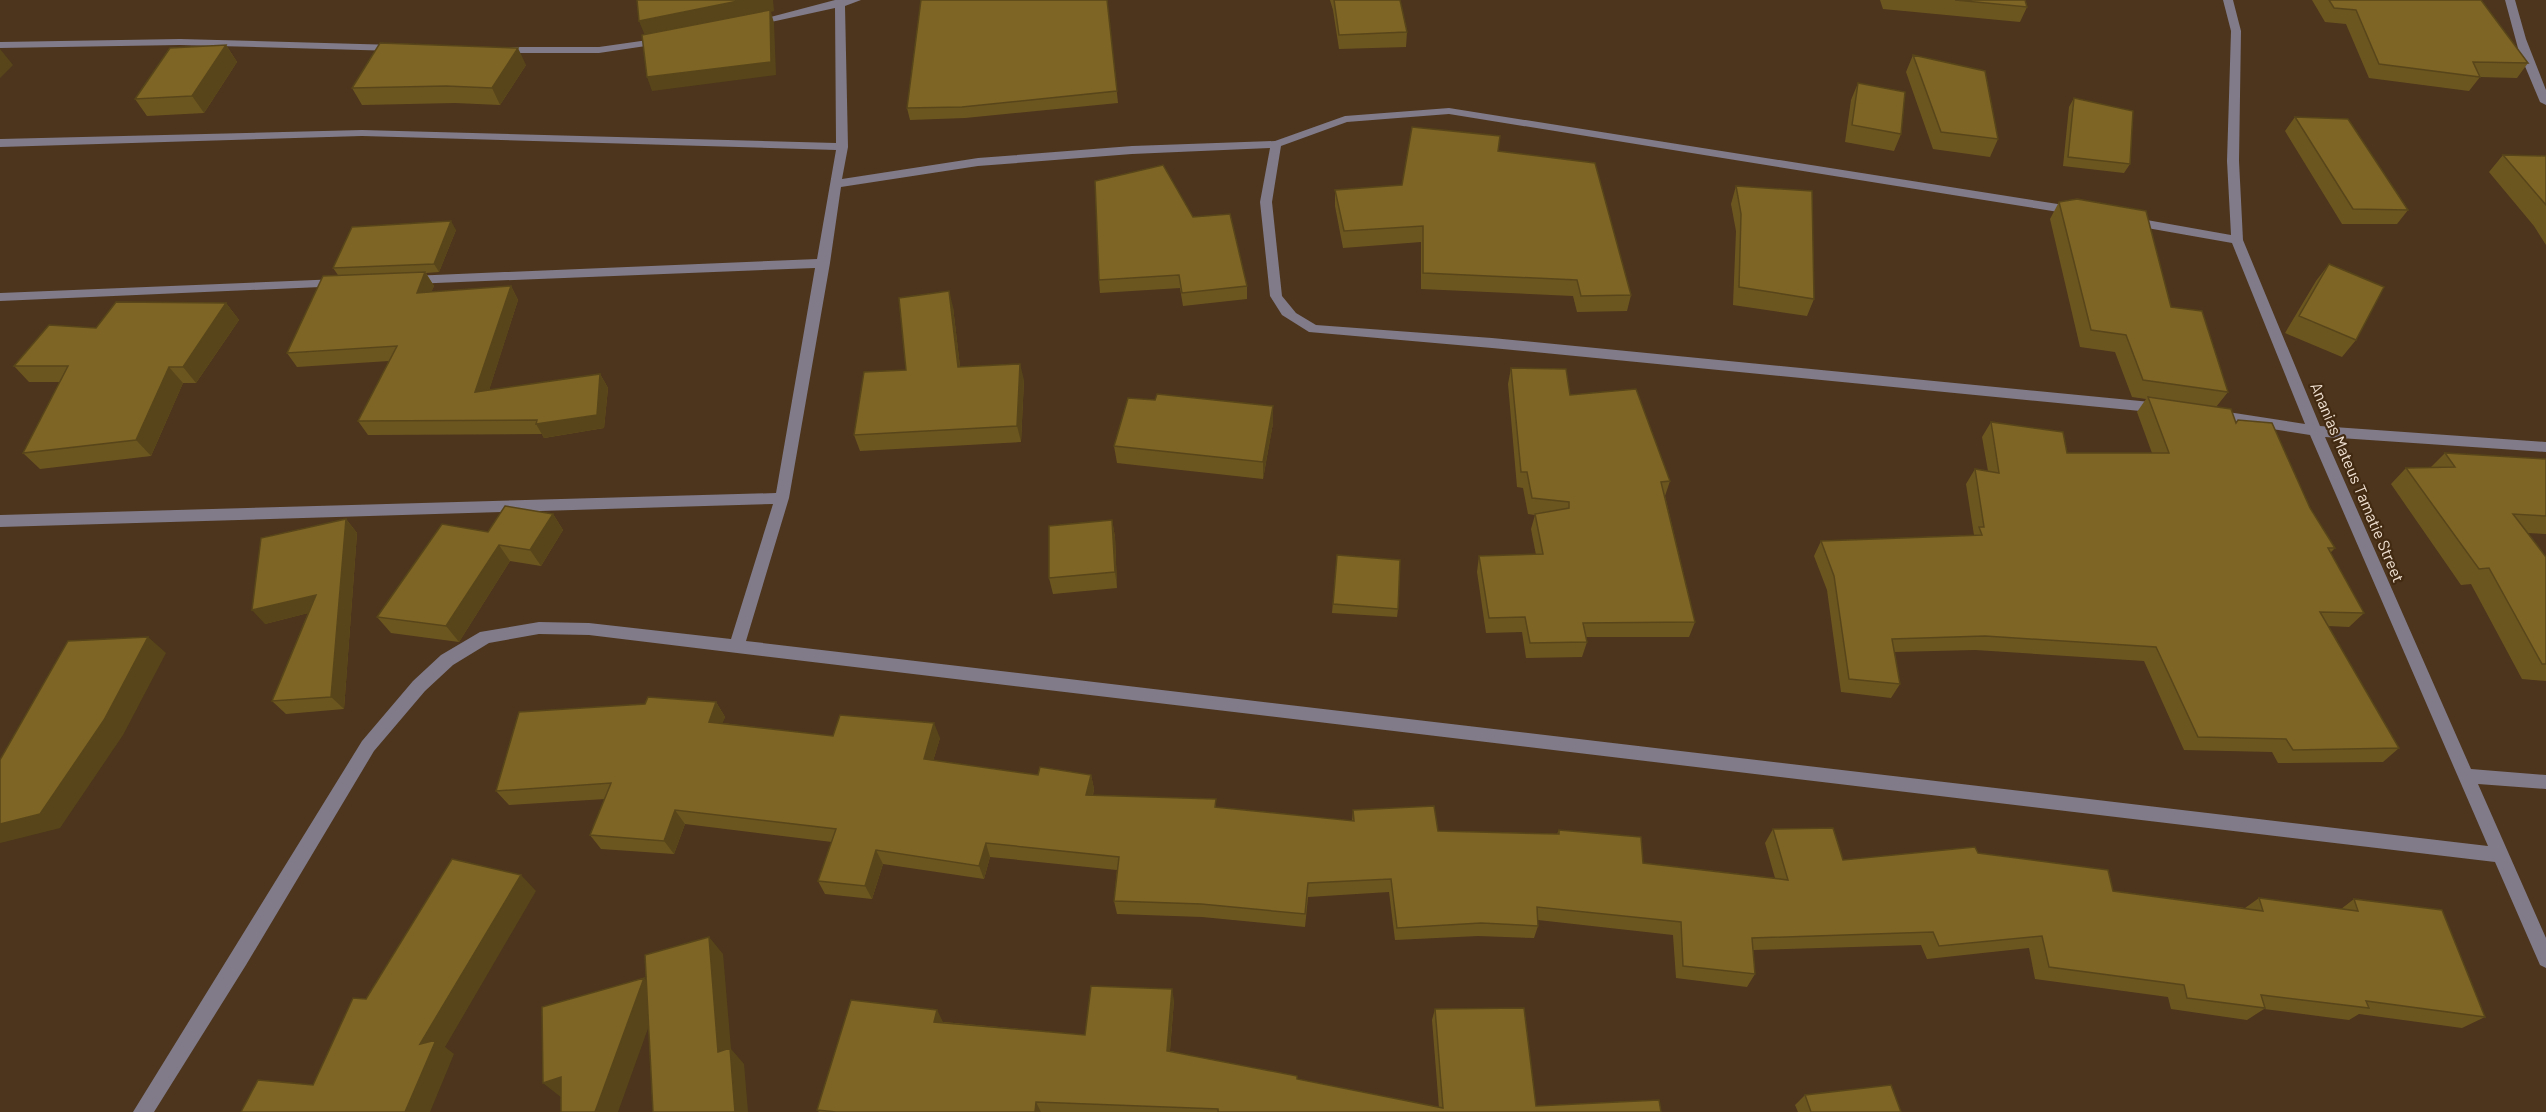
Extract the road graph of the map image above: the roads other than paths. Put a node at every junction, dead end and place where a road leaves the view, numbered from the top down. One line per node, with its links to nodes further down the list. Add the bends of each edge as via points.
1 (856, 0): 4 (street)
2 (2228, 0): 17 (street, Ananias Mateus Tamatie Street, via 2236,31 2233,161)
3 (2510, 0): 10 (street, via 2529,66)
4 (840, 3): 5 (street); 13 (street)
5 (747, 24)
6 (676, 38): 9 (street, via 599,50)
7 (0, 45): 8 (street, via 180,42)
8 (411, 49)
9 (491, 50)
10 (2546, 102)
11 (0, 143): 13 (street, via 362,133)
12 (1276, 144): 14 (street, via 978,162); 15 (street, via 1345,119 1449,111); 22 (street, via 1266,201 1276,296 1281,309 1314,329)
13 (842, 147): 14 (street)
14 (834, 184): 18 (street)
15 (2091, 213)
16 (2114, 218): 17 (street)
17 (2237, 240): 24 (street, Ananias Mateus Tamatie Street)
18 (824, 263): 19 (street); 26 (street)
19 (394, 280)
20 (358, 282): 21 (street)
21 (0, 297)
22 (2179, 410)
23 (2199, 413): 24 (street)
24 (2315, 431): 25 (street); 29 (street, Ananias Mateus Tamatie Street)
25 (2546, 447)
26 (782, 498): 27 (street); 28 (street)
27 (0, 521)
28 (737, 646): 31 (street); 33 (street, via 589,629 539,628 486,637 447,660 419,686 368,746)
29 (2467, 776): 30 (street); 31 (street, Ananias Mateus Tamatie Street)
30 (2546, 782)
31 (2500, 855): 32 (street, Ananias Mateus Tamatie Street)
32 (2546, 959)
33 (143, 1112)

